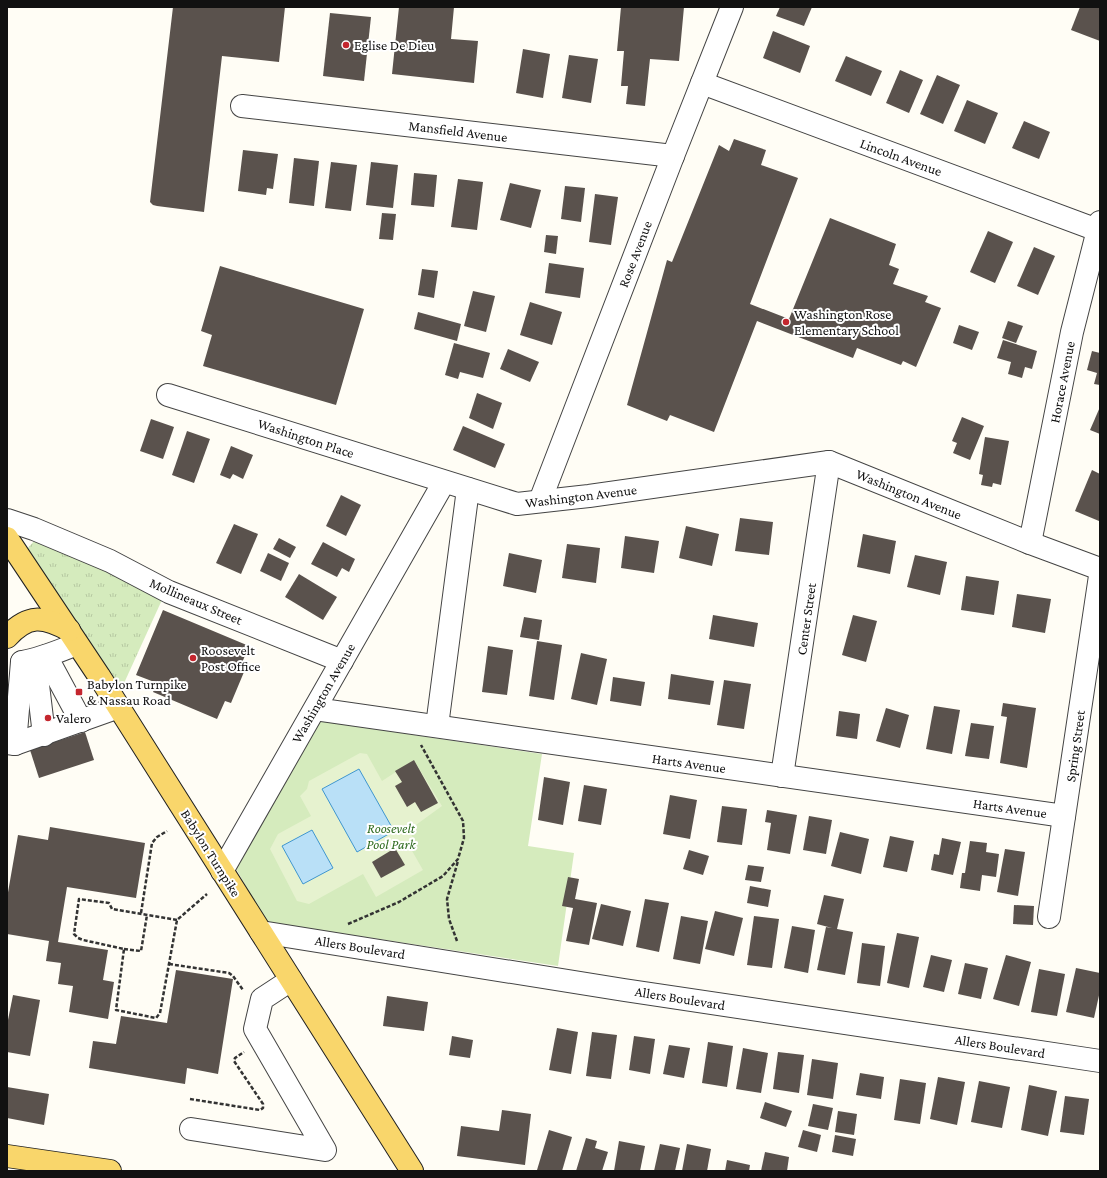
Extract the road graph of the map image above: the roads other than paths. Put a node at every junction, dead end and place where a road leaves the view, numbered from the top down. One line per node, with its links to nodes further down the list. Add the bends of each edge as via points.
1 (732, 7): 2 (street, Rose Avenue)
2 (702, 83): 4 (street, Rose Avenue); 5 (street, Lincoln Avenue)
3 (242, 106): 4 (street, Mansfield Avenue)
4 (673, 156): 10 (street, Rose Avenue)
5 (1099, 228): 13 (street, Horace Avenue, via 1072,332)
6 (168, 395): 8 (street, Washington Place)
7 (829, 462): 10 (street, Washington Avenue); 13 (street, Washington Avenue); 26 (street, Center Street)
8 (444, 482): 9 (street, Washington Avenue); 19 (street, Washington Avenue)
9 (468, 489): 10 (street, Washington Avenue, via 517,504); 23 (street)
10 (540, 501)
11 (7, 520): 19 (street, Mollineaux Street, via 110,560 169,592)
12 (7, 538): 17 (main road, Babylon Turnpike)
13 (1030, 543): 14 (street, Washington Avenue)
14 (1100, 569)
15 (1100, 576): 27 (street, Spring Street)
16 (7, 637): 17 (main road, via 22,623 33,620 52,622)
17 (73, 637): 18 (street); 20 (main road, Babylon Turnpike)
18 (28, 661): 22 (street); 24 (street); 25 (street)
19 (342, 661): 21 (street, Washington Avenue)
20 (119, 707): 22 (street); 28 (main road, Babylon Turnpike)
21 (315, 709): 23 (street, Harts Avenue); 28 (street, Washington Avenue)
22 (81, 721): 24 (street)
23 (438, 726): 26 (street, Harts Avenue)
24 (44, 735): 25 (street)
25 (11, 743)
26 (782, 776): 27 (street, Harts Avenue)
27 (1064, 816): 29 (street, Spring Street)
28 (222, 871): 30 (main road, Babylon Turnpike)
29 (1049, 917)
30 (260, 932): 31 (main road, Babylon Turnpike); 32 (street, Allers Boulevard, via 624,990)
31 (291, 980): 33 (street, via 262,999 255,1029 325,1150); 36 (main road, Babylon Turnpike)
32 (1100, 1061)
33 (191, 1129)
34 (7, 1156): 35 (main road)
35 (110, 1171)
36 (412, 1171)

